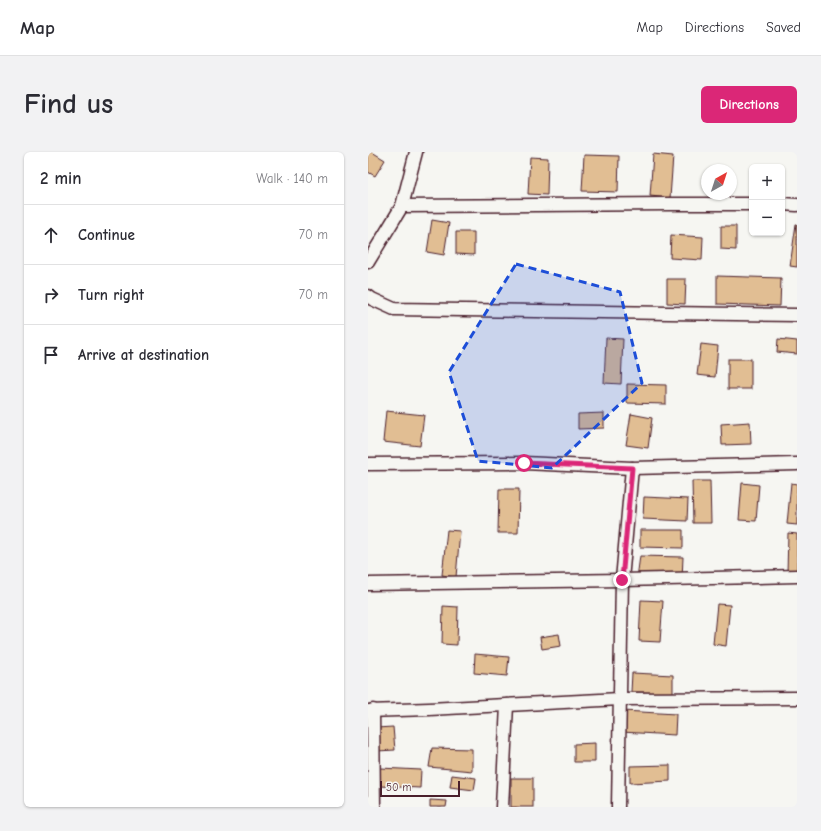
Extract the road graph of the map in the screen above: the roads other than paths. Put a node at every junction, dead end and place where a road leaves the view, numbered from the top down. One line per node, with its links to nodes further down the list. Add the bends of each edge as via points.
1 (416, 152): 5 (street)
2 (749, 204): 5 (street)
3 (785, 204): 4 (street)
4 (797, 205)
5 (402, 206): 6 (street)
6 (368, 262)
7 (368, 296): 8 (street, via 394,309)
8 (797, 315)
9 (368, 464): 11 (street, via 524,463)
10 (797, 464): 11 (street)
11 (632, 468): 13 (street)
12 (797, 576): 13 (street)
13 (622, 580): 14 (street); 16 (street)
14 (368, 584)
15 (797, 698): 16 (street)
16 (620, 700): 17 (street); 21 (street)
17 (507, 705): 18 (street); 20 (street)
18 (370, 710): 19 (street)
19 (374, 807)
20 (502, 807)
21 (618, 807)

